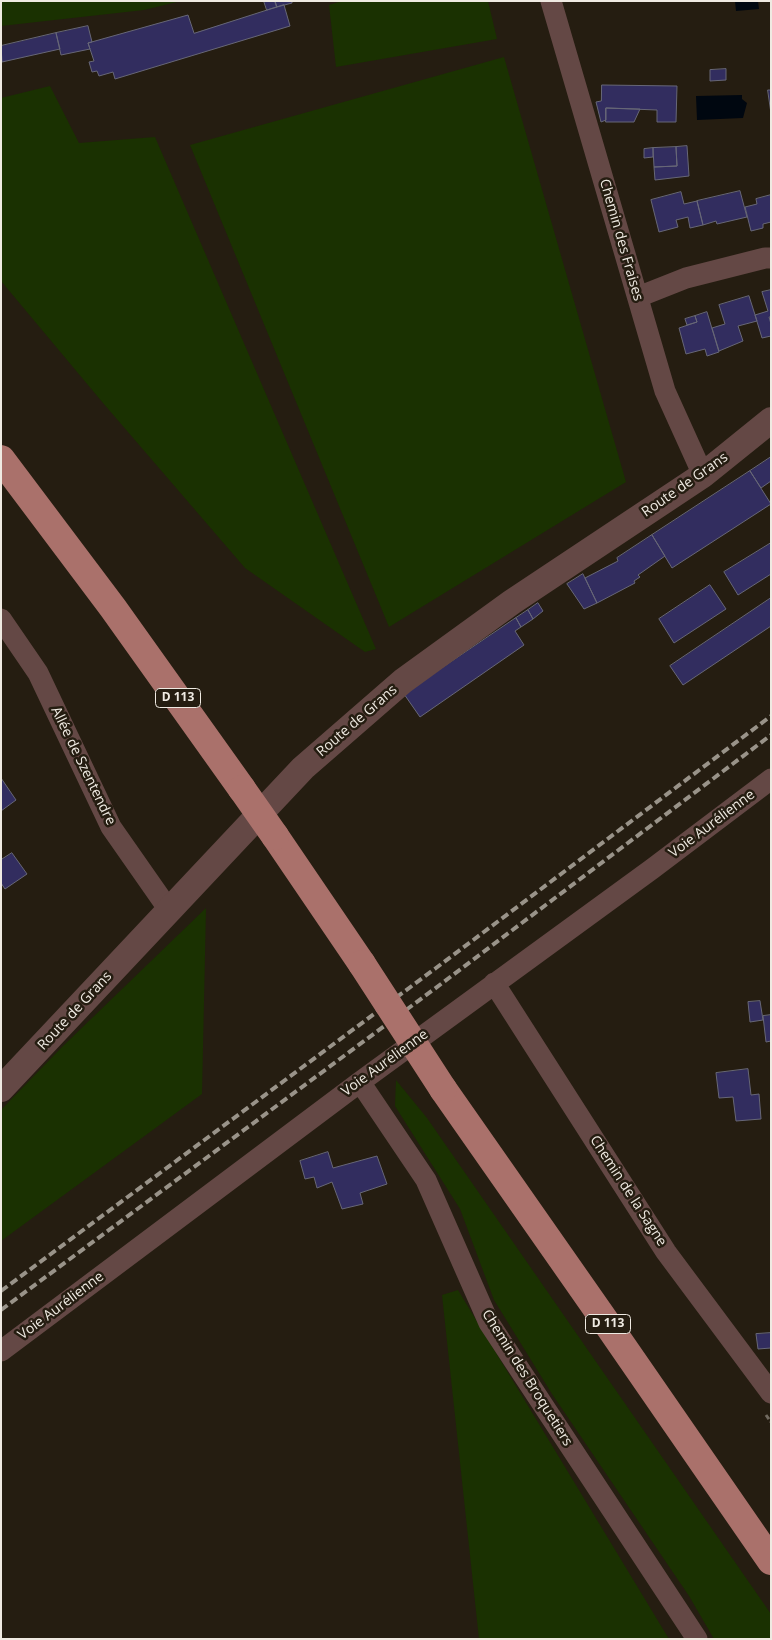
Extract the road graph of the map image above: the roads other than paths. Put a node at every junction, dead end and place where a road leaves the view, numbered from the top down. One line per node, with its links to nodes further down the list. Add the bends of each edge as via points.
1 (551, 1): 3 (street, Chemin des Fraises)
2 (771, 258): 3 (street, via 686,278)
3 (638, 297): 6 (street, Chemin des Fraises, via 664,391)
4 (771, 420): 6 (street, Route de Grans)
5 (1, 459): 15 (main road, D 113, bridge, via 108,600 275,836 443,1089)
6 (703, 475): 9 (street, Route de Grans, via 512,602 403,681 303,768)
7 (1, 619): 9 (street, Allée de Szentendre, via 38,673 112,828)
8 (771, 779): 10 (street, Voie Aurélienne)
9 (169, 910): 12 (street, Route de Grans)
10 (494, 983): 11 (street, Voie Aurélienne); 14 (street, Chemin de la Sagne, via 666,1252)
11 (360, 1082): 13 (street, Voie Aurélienne); 16 (street, Chemin des Broquetiers, via 426,1180 489,1323)
12 (1, 1089)
13 (1, 1351)
14 (771, 1393)
15 (771, 1561)
16 (697, 1639)

